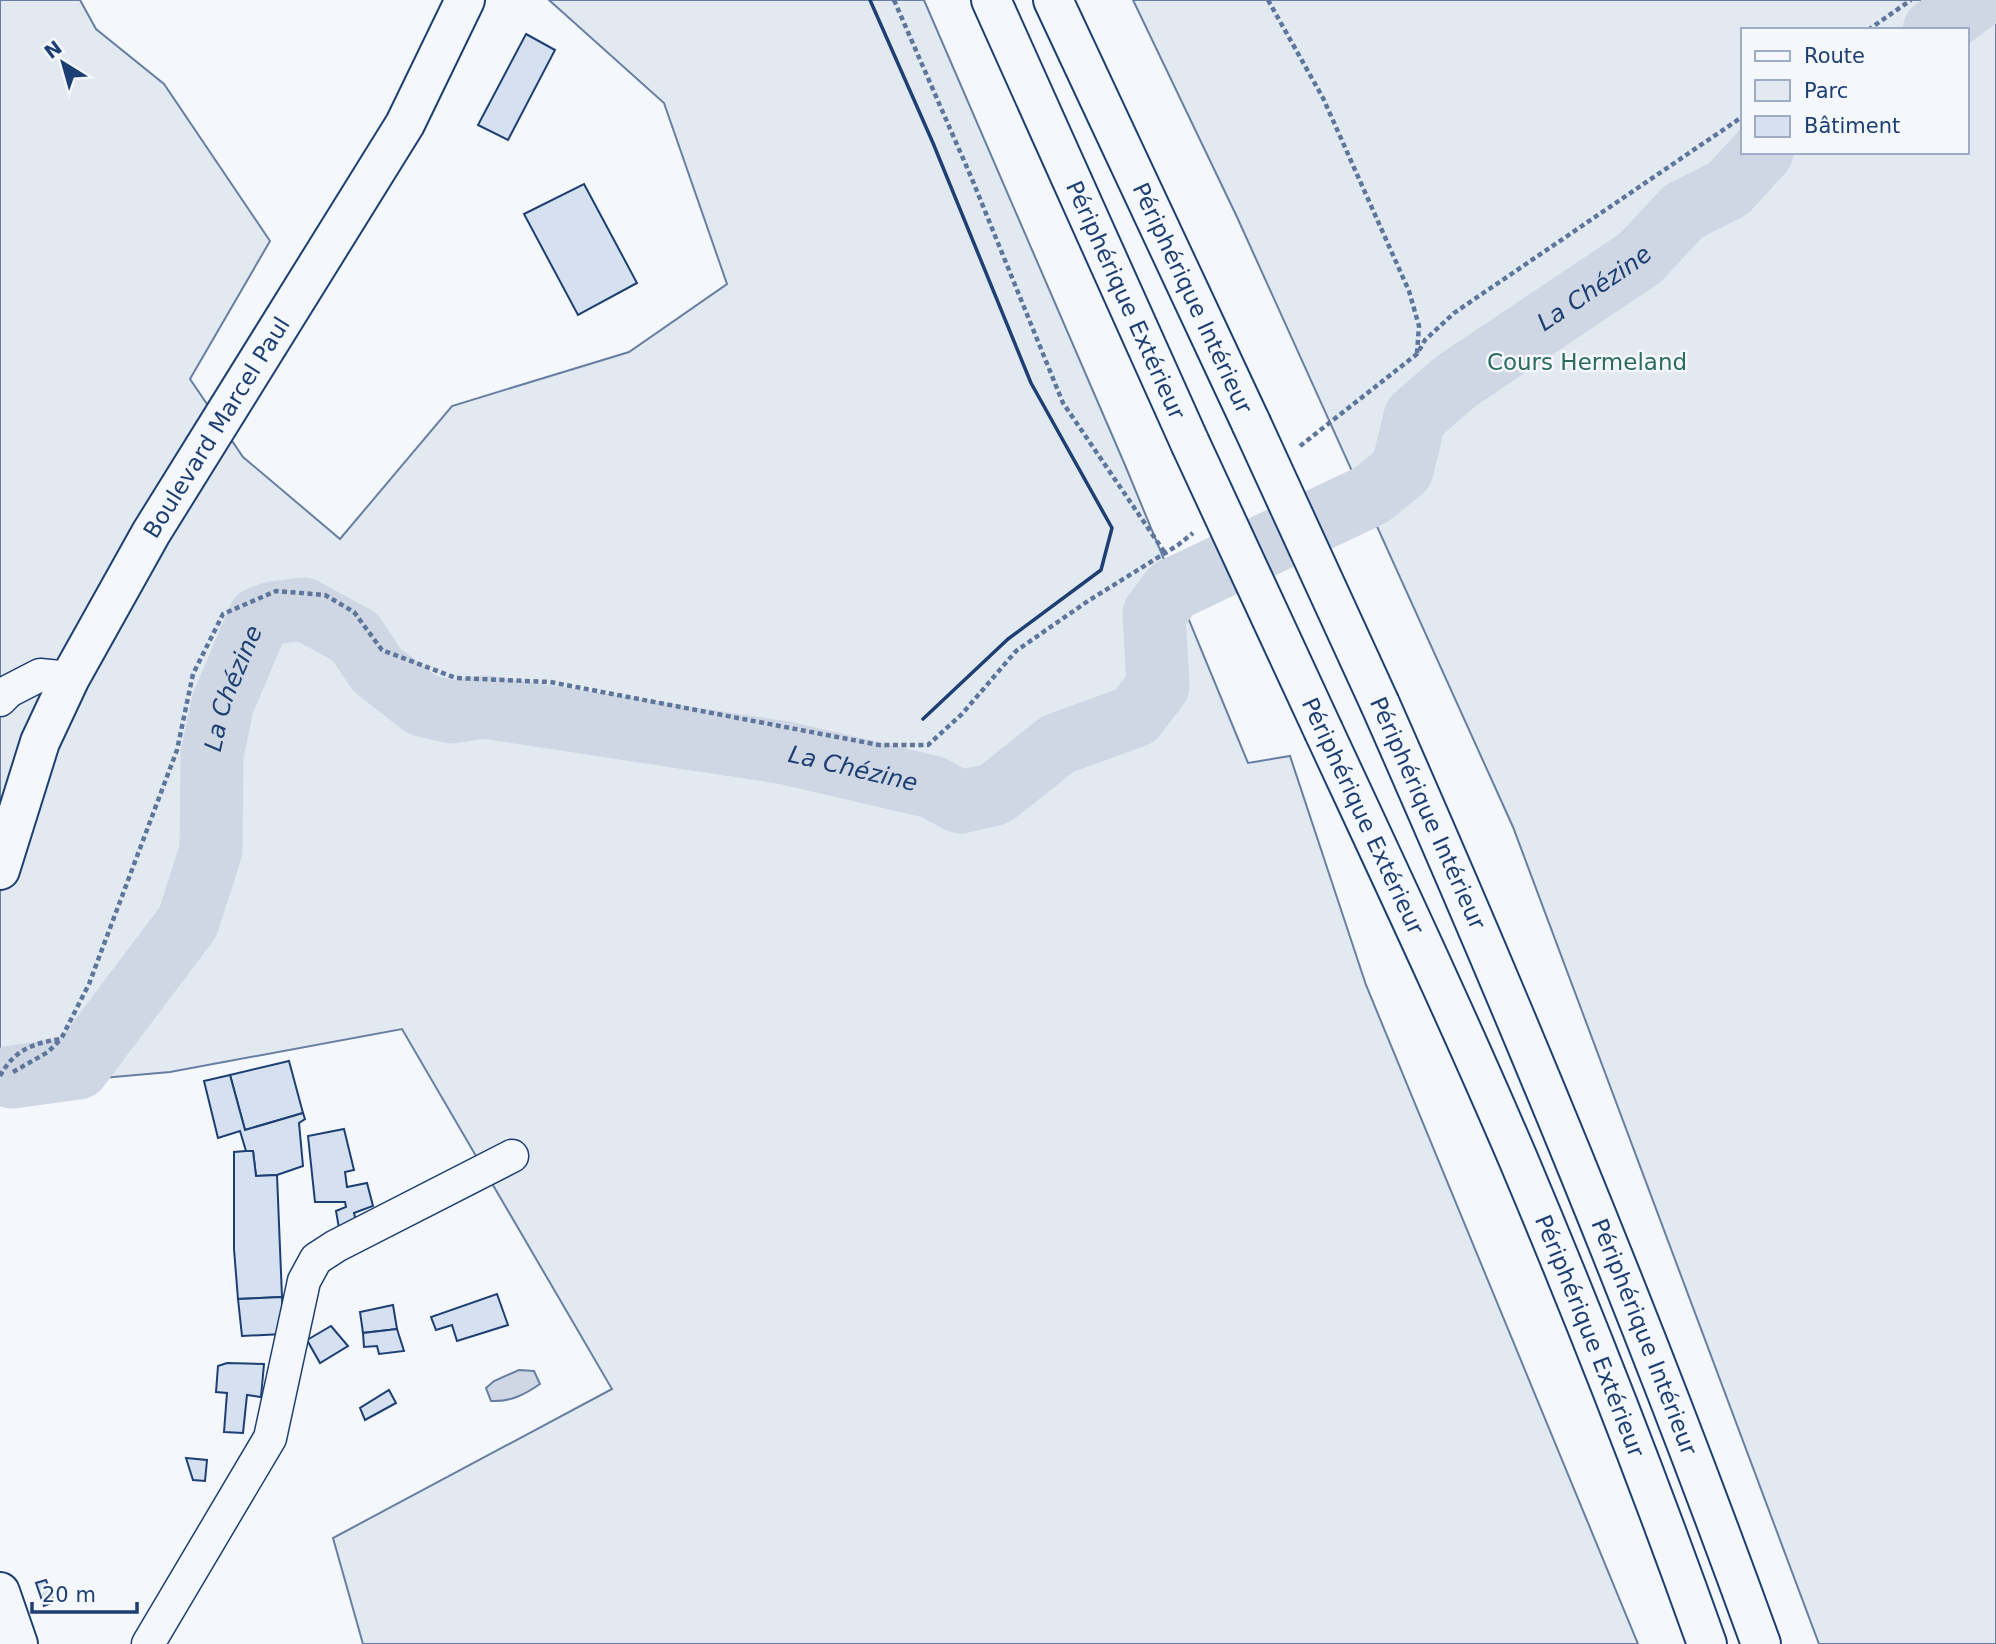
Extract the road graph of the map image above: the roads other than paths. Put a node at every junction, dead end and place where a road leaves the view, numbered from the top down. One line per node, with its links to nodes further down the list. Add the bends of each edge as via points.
1 (465, 0): 4 (main road, Boulevard Marcel Paul, via 405,124 151,533)
2 (991, 0): 11 (main road, Périphérique Extérieur, bridge, via 1523,1171)
3 (1054, 0): 12 (main road, Périphérique Intérieur, bridge, via 1469,906 1655,1360)
4 (70, 678): 5 (street, via 40,676); 6 (main road, Boulevard Marcel Paul, via 40,742)
5 (0, 700)
6 (0, 870)
7 (512, 1156): 10 (street, via 316,1259 304,1280 270,1438)
8 (0, 1592): 9 (main road)
9 (18, 1644)
10 (148, 1644)
11 (1707, 1644)
12 (1761, 1644)

